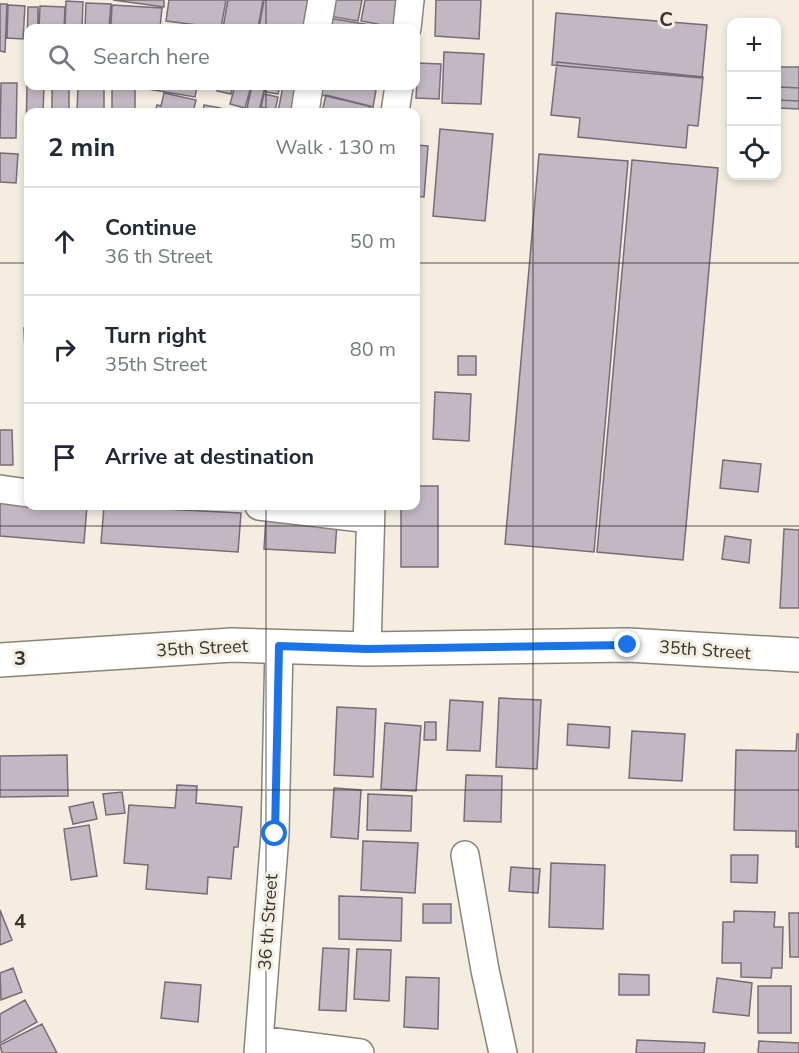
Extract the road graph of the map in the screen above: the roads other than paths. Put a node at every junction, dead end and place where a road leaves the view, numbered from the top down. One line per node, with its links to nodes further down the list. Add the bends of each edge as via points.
1 (322, 0): 3 (street)
2 (410, 0): 4 (street)
3 (318, 24)
4 (407, 24)
5 (308, 90): 7 (street)
6 (398, 90): 8 (street)
7 (306, 108)
8 (396, 108)
9 (0, 489): 10 (street)
10 (24, 492)
11 (333, 510): 12 (street)
12 (370, 512): 14 (street)
13 (279, 646): 14 (main road, 35th Street); 16 (main road, 35th Street, via 232,645); 18 (street, 36 th Street, via 275,834)
14 (367, 649): 15 (main road, 35th Street, via 628,645)
15 (799, 655)
16 (0, 660)
17 (465, 855): 20 (street)
18 (258, 1046): 19 (street)
19 (360, 1053)
20 (503, 1053)

